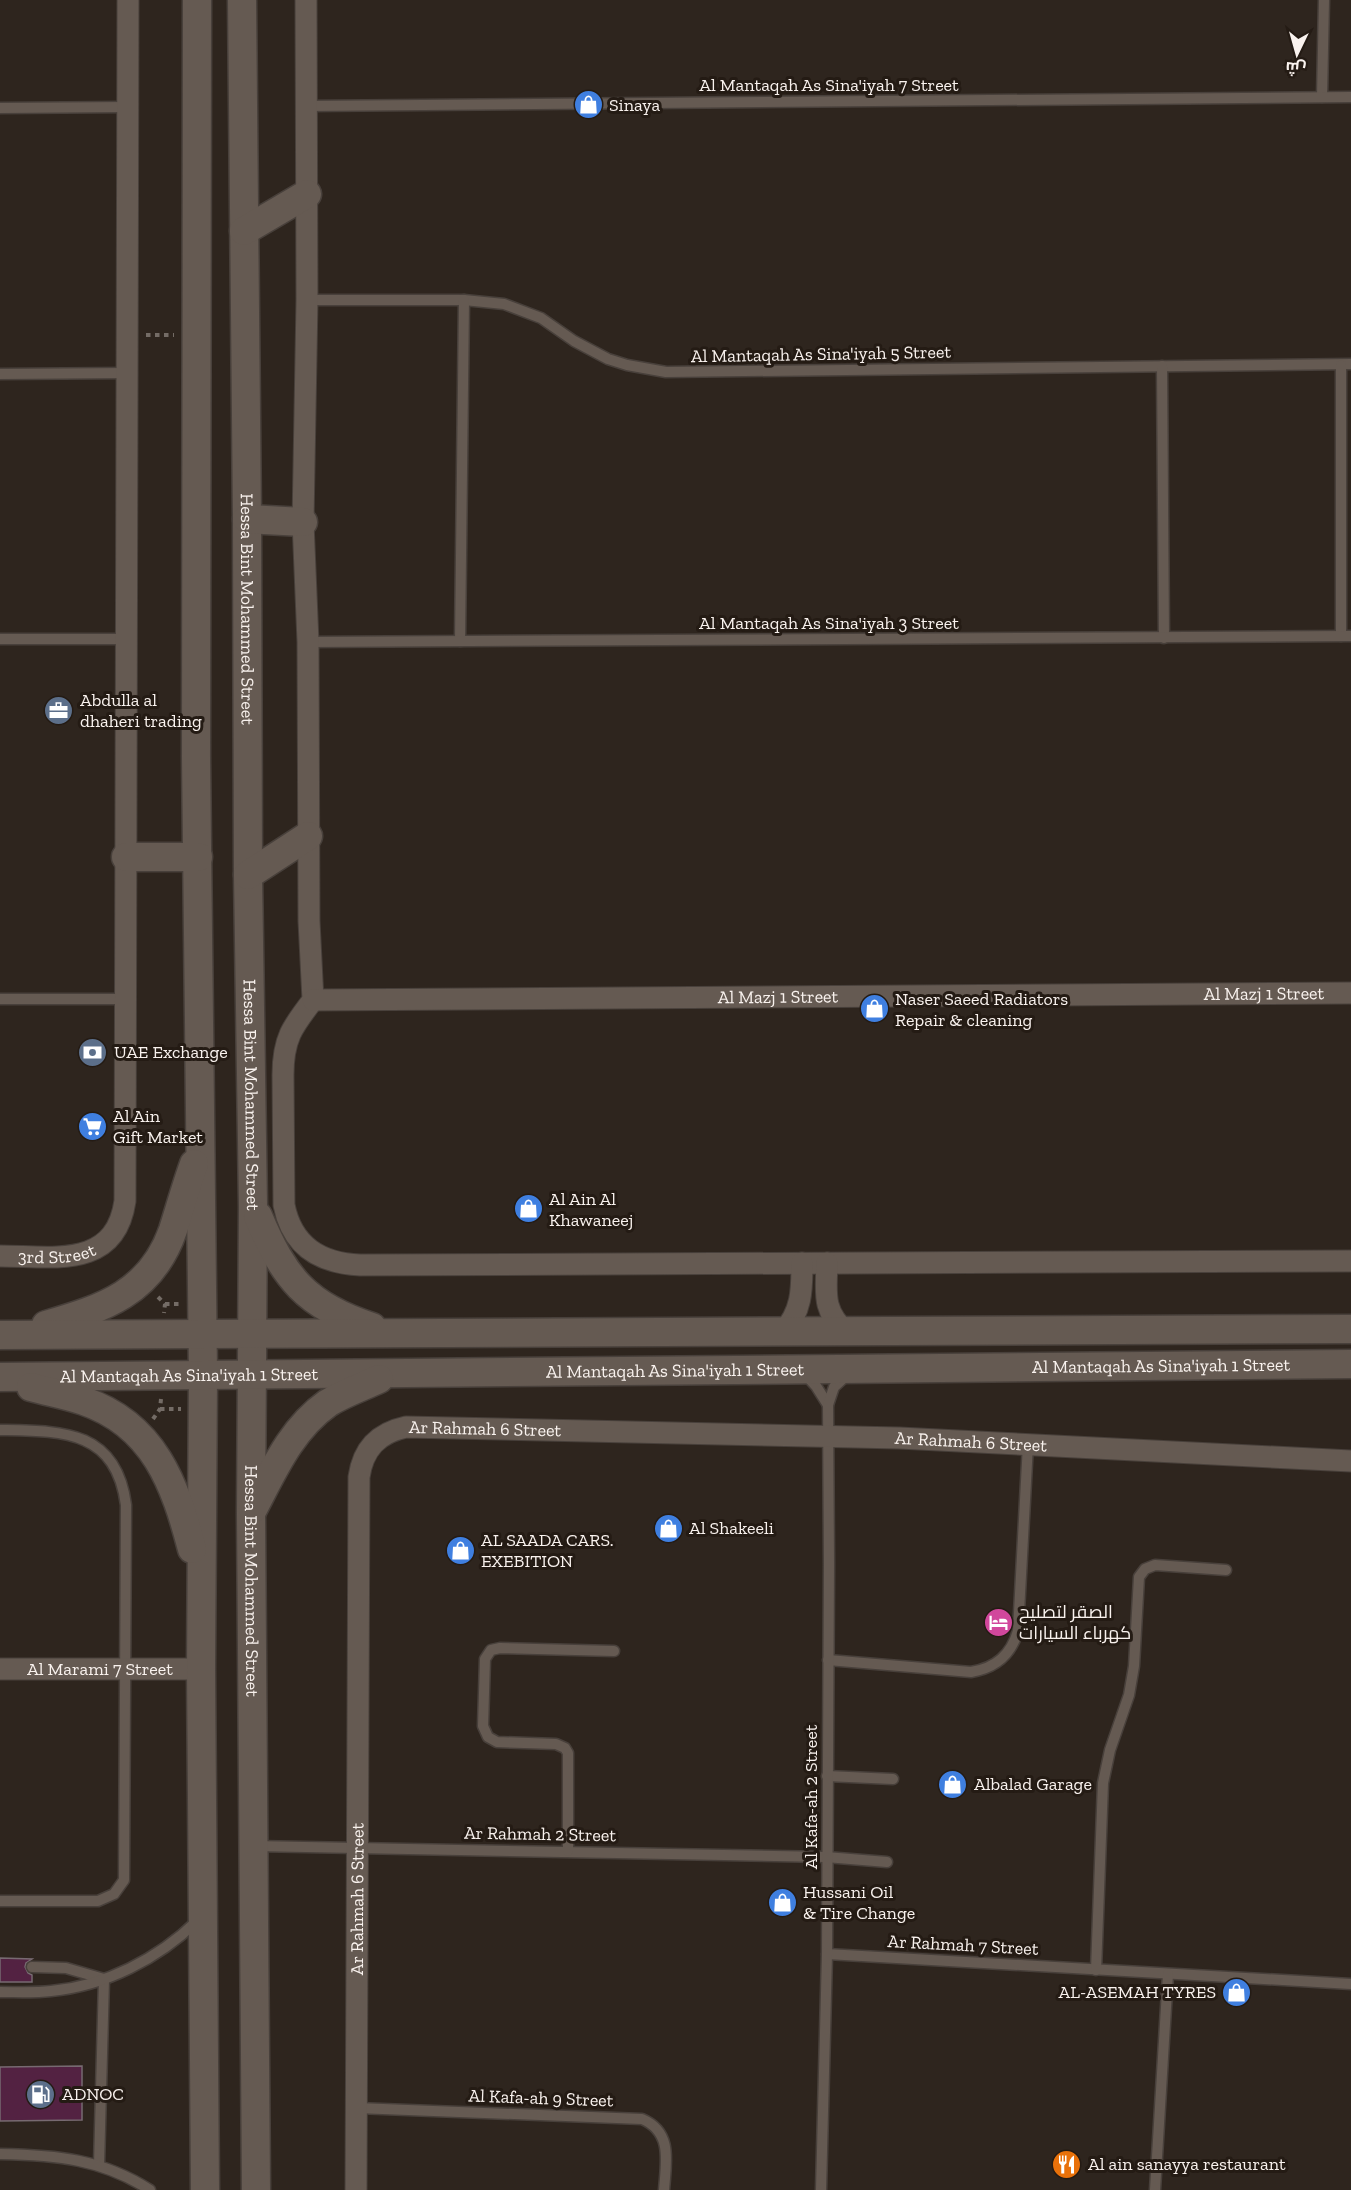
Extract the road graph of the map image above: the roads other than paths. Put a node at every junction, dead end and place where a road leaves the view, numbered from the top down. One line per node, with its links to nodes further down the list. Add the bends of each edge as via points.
1 (128, 0): 9 (street)
2 (197, 0): 29 (main road)
3 (242, 0): 12 (main road, Hessa Bint Mohammed Street)
4 (306, 0): 8 (street)
5 (1324, 0): 6 (lane)
6 (1322, 97): 7 (lane, Al Mantaqah As Sina'iyah 7 Street); 8 (lane, Al Mantaqah As Sina'iyah 7 Street)
7 (1351, 97)
8 (306, 106): 11 (street)
9 (127, 107): 10 (lane); 17 (street)
10 (0, 108)
11 (307, 194): 12 (main road); 13 (street)
12 (244, 231): 19 (main road, Hessa Bint Mohammed Street)
13 (307, 300): 14 (lane, Al Mantaqah As Sina'iyah 5 Street); 20 (street)
14 (464, 300): 16 (lane, Al Mantaqah As Sina'iyah 5 Street, via 523,310 608,359 666,372); 25 (lane)
15 (1346, 365): 16 (lane, Al Mantaqah As Sina'iyah 5 Street); 21 (lane)
16 (1162, 366): 22 (lane)
17 (127, 373): 18 (lane); 24 (street)
18 (0, 374)
19 (247, 519): 20 (main road); 30 (main road, Hessa Bint Mohammed Street)
20 (303, 522): 26 (street)
21 (1346, 636): 22 (lane, Al Mantaqah As Sina'iyah 3 Street)
22 (1164, 638): 25 (lane, Al Mantaqah As Sina'iyah 3 Street)
23 (0, 639): 24 (lane)
24 (126, 639): 28 (street)
25 (460, 641): 26 (lane, Al Mantaqah As Sina'iyah 3 Street)
26 (308, 642): 27 (street)
27 (308, 836): 30 (main road); 34 (street)
28 (126, 857): 29 (main road); 33 (street)
29 (198, 857): 35 (main road)
30 (248, 875): 36 (main road, Hessa Bint Mohammed Street)
31 (1351, 993): 34 (street, Al Mazj 1 Street)
32 (0, 999): 33 (lane)
33 (125, 999): 37 (street, 3rd Street, via 125,1201 120,1221 109,1239 95,1250 79,1255)
34 (313, 1000): 39 (street, via 288,1034 283,1059 284,1205 297,1237 320,1256 360,1266)
35 (200, 1149): 45 (main road); 48 (main road, via 165,1248 142,1280 93,1311)
36 (253, 1206): 46 (main road, Hessa Bint Mohammed Street); 47 (main road, via 280,1264 304,1291 345,1319)
37 (0, 1256)
38 (1351, 1261): 40 (street)
39 (802, 1263): 40 (street); 43 (street, via 801,1299)
40 (827, 1263): 44 (street, via 828,1308)
41 (1351, 1329): 42 (main road, Al Mantaqah As Sina'iyah 1 Street)
42 (1069, 1331): 44 (main road, Al Mantaqah As Sina'iyah 1 Street); 50 (main road, via 1038,1344 1031,1355)
43 (782, 1333): 44 (main road, Al Mantaqah As Sina'iyah 1 Street); 47 (main road, Al Mantaqah As Sina'iyah 1 Street)
44 (847, 1333)
45 (202, 1334): 46 (main road, Al Mantaqah As Sina'iyah 1 Street); 48 (main road, Al Mantaqah As Sina'iyah 1 Street); 54 (main road)
46 (252, 1334): 47 (main road, Al Mantaqah As Sina'iyah 1 Street); 55 (main road, Hessa Bint Mohammed Street)
47 (394, 1334)
48 (10, 1335)
49 (1351, 1364): 50 (main road, Al Mantaqah As Sina'iyah 1 Street)
50 (1030, 1368): 52 (main road, Al Mantaqah As Sina'iyah 1 Street)
51 (800, 1370): 52 (main road, Al Mantaqah As Sina'iyah 1 Street); 53 (main road, Al Mantaqah As Sina'iyah 1 Street); 57 (lane)
52 (856, 1370): 57 (lane, via 834,1388)
53 (390, 1374): 55 (main road, Al Mantaqah As Sina'iyah 1 Street); 62 (main road, via 345,1394 313,1415 288,1444)
54 (203, 1375): 55 (main road, Al Mantaqah As Sina'iyah 1 Street); 56 (main road, Al Mantaqah As Sina'iyah 1 Street); 64 (main road)
55 (251, 1375): 62 (main road, Hessa Bint Mohammed Street)
56 (0, 1378): 64 (main road, via 83,1400 114,1415 141,1437 162,1464 173,1487)
57 (828, 1405): 59 (lane, Al Kafa-ah 2 Street)
58 (0, 1430): 68 (lane, via 71,1434 92,1444 116,1471 126,1505)
59 (829, 1436): 60 (street, Ar Rahmah 6 Street); 66 (lane, Al Kafa-ah 2 Street); 73 (street, Ar Rahmah 6 Street, via 406,1427 382,1435 360,1465 358,1477)
60 (1028, 1444): 61 (street, Ar Rahmah 6 Street); 66 (lane, via 1018,1631 1006,1655 990,1667 971,1672)
61 (1351, 1461)
62 (251, 1514): 72 (main road, Hessa Bint Mohammed Street)
63 (1226, 1570): 81 (lane, via 1155,1565 1139,1577 1130,1695 1110,1750 1103,1784)
64 (202, 1583): 69 (main road)
65 (614, 1651): 74 (lane, via 500,1648 491,1650 485,1659 483,1726 488,1737 497,1742 561,1745 568,1753)
66 (828, 1660): 70 (lane, Al Kafa-ah 2 Street)
67 (0, 1669): 68 (street, Al Marami 7 Street)
68 (126, 1669): 69 (street, Al Marami 7 Street); 77 (lane, via 124,1880 114,1894 98,1901)
69 (201, 1669): 78 (main road)
70 (827, 1776): 71 (lane); 75 (lane, Al Kafa-ah 2 Street)
71 (893, 1779)
72 (254, 1846): 73 (lane, Ar Rahmah 2 Street); 91 (main road, Hessa Bint Mohammed Street)
73 (358, 1848): 74 (lane, Ar Rahmah 2 Street); 86 (street, Ar Rahmah 6 Street)
74 (568, 1851): 75 (lane, Ar Rahmah 2 Street)
75 (826, 1857): 76 (lane, Ar Rahmah 2 Street); 79 (lane, Al Kafa-ah 2 Street)
76 (887, 1862)
77 (0, 1901)
78 (204, 1914): 83 (lane, via 153,1956); 90 (main road)
79 (827, 1954): 81 (lane, Ar Rahmah 7 Street); 94 (lane, Al Kafa-ah 2 Street)
80 (32, 1967): 83 (lane, via 66,1968)
81 (1096, 1970): 82 (lane, Ar Rahmah 7 Street)
82 (1168, 1974): 84 (lane, Ar Rahmah 7 Street); 95 (lane)
83 (104, 1979): 85 (lane, via 50,1991); 88 (lane)
84 (1351, 1984)
85 (0, 1992)
86 (357, 2108): 92 (street, Ar Rahmah 6 Street); 93 (lane, Al Kafa-ah 9 Street, via 642,2119 655,2126 665,2140)
87 (0, 2154): 88 (lane, via 64,2157)
88 (99, 2165): 89 (lane)
89 (150, 2190)
90 (206, 2190)
91 (256, 2190)
92 (356, 2190)
93 (664, 2190)
94 (820, 2190)
95 (1155, 2190)

